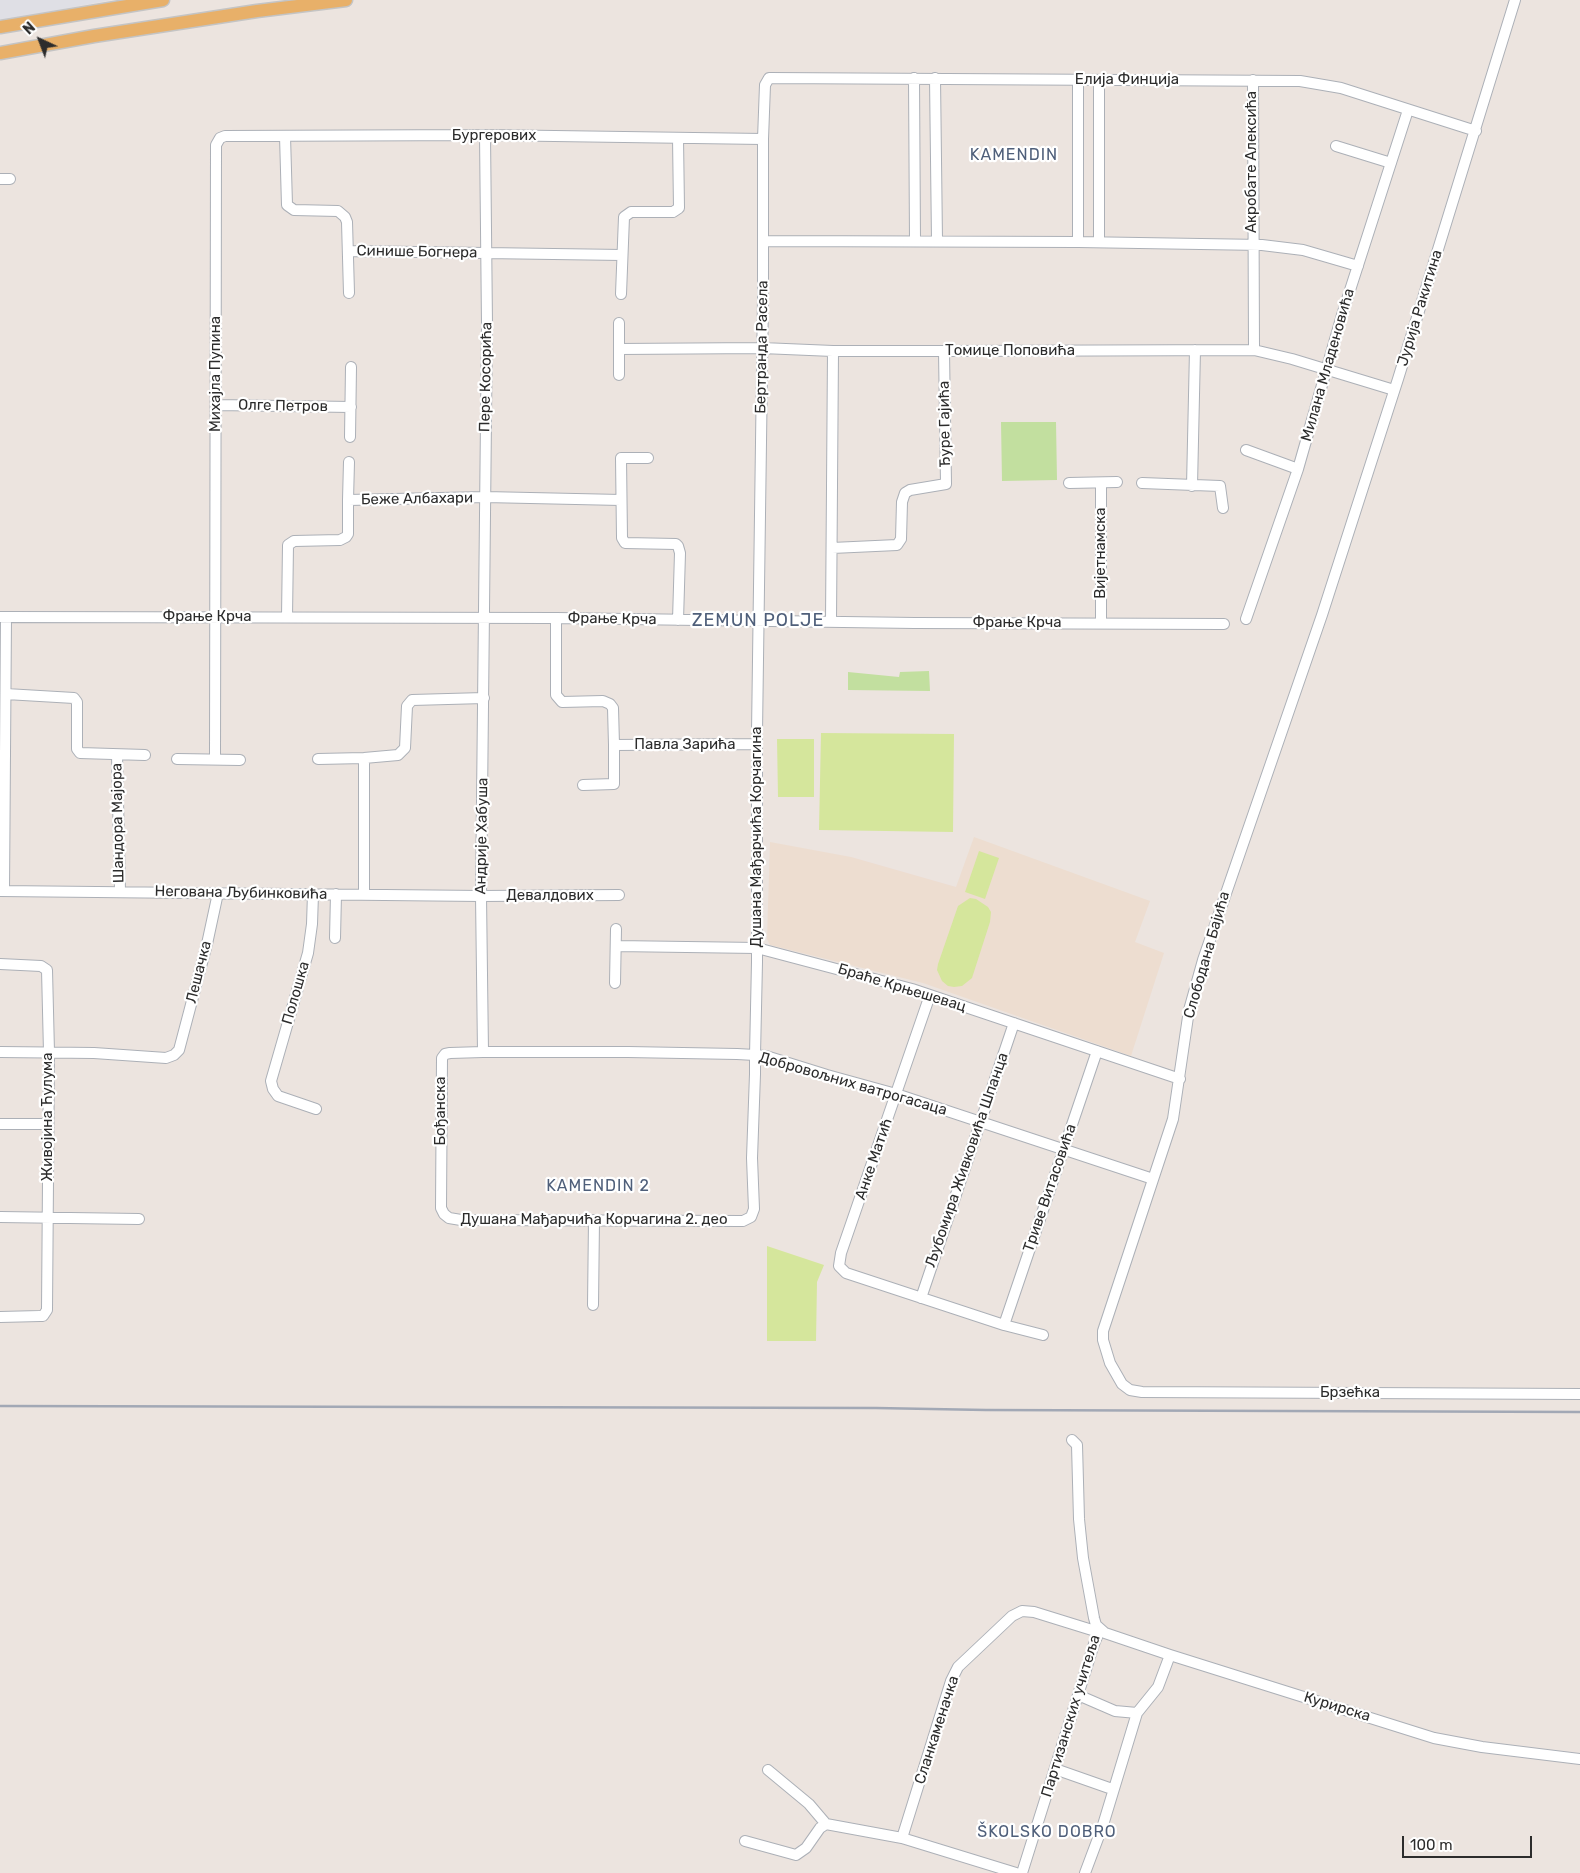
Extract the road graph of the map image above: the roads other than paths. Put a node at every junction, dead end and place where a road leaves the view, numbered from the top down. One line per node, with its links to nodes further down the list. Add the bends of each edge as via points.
1 (163, 0): 4 (main road)
2 (346, 0): 5 (main road, via 256,11)
3 (1515, 0): 13 (street, Јурија Ракитина)
4 (0, 27)
5 (0, 53)
6 (772, 77): 7 (street, Елија Финција); 18 (street, Бертранда Расела, via 765,85)
7 (914, 78): 8 (street, Елија Финција); 22 (street)
8 (934, 78): 9 (street, Елија Финција); 23 (street)
9 (1078, 80): 10 (street, Елија Финција); 24 (street)
10 (1099, 80): 11 (street, Елија Финција); 25 (street)
11 (1252, 80): 12 (street, Елија Финција, via 1320,83); 26 (street, Акробате Алексића)
12 (1408, 110): 13 (street, Елија Финција); 20 (street, Милана Младеновића)
13 (1476, 131): 43 (street, Јурија Ракитина)
14 (485, 135): 16 (street, Бургерових); 17 (street, Бургерових); 28 (street, Пере Косорића)
15 (225, 136): 16 (street, Бургерових); 44 (street, Михајла Пупина, via 216,145)
16 (285, 136): 27 (street, Синише Богнера, via 287,205 294,210 341,213 347,222)
17 (678, 138): 18 (street, Бургерових); 29 (street, via 679,208 673,212 627,214 622,220)
18 (763, 139): 21 (street, Бертранда Расела)
19 (1336, 146): 20 (street)
20 (1391, 163): 30 (street, Милана Младеновића)
21 (763, 240): 22 (street, Акробате Алексића); 34 (street, Бертранда Расела)
22 (915, 241): 23 (street, Акробате Алексића)
23 (936, 241): 24 (street, Акробате Алексића)
24 (1078, 242): 25 (street, Акробате Алексића)
25 (1099, 242): 26 (street, Акробате Алексића)
26 (1252, 245): 30 (street, Акробате Алексића, via 1294,248); 37 (street)
27 (348, 251): 28 (street, Синише Богнера); 31 (street, Синише Богнера)
28 (486, 254): 29 (street, Синише Богнера); 56 (street, Пере Косорића)
29 (622, 256): 32 (street)
30 (1358, 266): 41 (street, Милана Младеновића)
31 (349, 293)
32 (621, 294)
33 (619, 323): 35 (street)
34 (762, 348): 35 (street, Томице Поповића); 38 (street, Томице Поповића); 69 (street, Бертранда Расела)
35 (619, 349): 42 (street)
36 (1195, 350): 37 (street, Томице Поповића); 39 (street, Томице Поповића); 55 (street)
37 (1254, 350): 41 (street, Томице Поповића)
38 (833, 351): 39 (street, Томице Поповића); 60 (street)
39 (944, 351): 60 (street, Ђуре Гајића, via 946,484 905,492 902,496 902,539 898,545)
40 (352, 368): 45 (street)
41 (1327, 369): 43 (street, Томице Поповића); 50 (street, Милана Младеновића)
42 (619, 374)
43 (1394, 390): 61 (street, Јурија Ракитина)
44 (216, 405): 45 (street, Олге Петров); 63 (street, Михајла Пупина)
45 (351, 407): 46 (street)
46 (350, 437)
47 (1246, 450): 50 (street)
48 (648, 458): 58 (street, via 621,458)
49 (349, 462): 57 (street, Беже Албахари)
50 (1298, 469): 67 (street, Милана Младеновића)
51 (1117, 482): 53 (street)
52 (1069, 483): 53 (street)
53 (1101, 483): 71 (street, Вијетнамска)
54 (1142, 484): 55 (street)
55 (1192, 486): 59 (street, via 1220,486)
56 (485, 497): 57 (street, Беже Албахари); 58 (street, Беже Албахари); 66 (street, Пере Косорића)
57 (348, 500): 64 (street, Беже Албахари, via 346,537 340,540 294,541 288,546)
58 (621, 500): 68 (street, via 621,533 625,543 676,544 680,549)
59 (1223, 508)
60 (832, 548): 70 (street)
61 (1322, 615): 106 (street, Слободана Бајића, via 1203,960 1189,1010)
62 (3, 617): 63 (street, Фрање Крча); 73 (street)
63 (216, 617): 64 (street, Фрање Крча); 80 (street, Михајла Пупина)
64 (287, 618): 66 (street, Фрање Крча)
65 (556, 618): 66 (street, Фрање Крча); 68 (street, Фрање Крча); 76 (street, Павла Зарића, via 556,695 562,702 602,701 610,704 613,708)
66 (485, 619): 74 (street, Андрије Хабуша)
67 (1246, 619)
68 (678, 620): 69 (street, Фрање Крча)
69 (760, 620): 70 (street, Фрање Крча); 75 (street, Душана Мађарчића Корчагина)
70 (831, 621): 71 (street, Фрање Крча)
71 (1101, 623): 72 (street, Фрање Крча)
72 (1224, 624)
73 (6, 694): 77 (street, Шандора Мајора, via 74,698 77,702 78,751); 85 (street)
74 (484, 698): 79 (street, via 412,700 407,706 404,751 394,756); 91 (street, Андрије Хабуша)
75 (757, 744): 76 (street, Павла Зарића); 96 (street, Душана Мађарчића Корчагина)
76 (614, 745): 84 (street, Павла Зарића, via 614,784)
77 (117, 755): 78 (street, Шандора Мајора); 86 (street, Шандора Мајора)
78 (145, 755)
79 (364, 758): 81 (street); 90 (street)
80 (216, 759): 82 (street); 83 (street)
81 (318, 759)
82 (177, 760)
83 (240, 760)
84 (583, 785)
85 (2, 891): 86 (street, Негована Љубинковића)
86 (120, 891): 87 (street, Негована Љубинковића)
87 (218, 893): 88 (street, Негована Љубинковића); 103 (street, Лешачка, via 179,1050 172,1057)
88 (313, 894): 89 (street, Негована Љубинковића); 108 (street, Полошка, via 308,953 272,1075 273,1089 278,1096)
89 (336, 894): 90 (street, Негована Љубинковића); 94 (street)
90 (364, 894): 91 (street, Негована Љубинковића)
91 (482, 896): 92 (street, Девалдових); 104 (street, Андрије Хабуша)
92 (619, 896)
93 (616, 929): 95 (street)
94 (335, 938)
95 (616, 946): 96 (street, Браће Крњешевац); 98 (street)
96 (757, 948): 99 (street, Браће Крњешевац); 105 (street, Душана Мађарчића Корчагина)
97 (0, 964): 103 (street, Живојина Ћулума, via 41,966 47,970)
98 (615, 983)
99 (930, 995): 100 (street, Браће Крњешевац); 107 (street, Анке Матић)
100 (1014, 1023): 101 (street, Браће Крњешевац); 109 (street, Љубомира Живковића Шпанца)
101 (1097, 1051): 106 (street, Браће Крњешевац); 112 (street, Триве Витасовића)
102 (0, 1052): 103 (street)
103 (49, 1052): 111 (street, Живојина Ћулума)
104 (483, 1052): 105 (street, Добровољних ватрогасаца); 114 (street, Бођанска, via 450,1053 442,1058)
105 (755, 1055): 107 (street, Добровољних ватрогасаца); 117 (street, Душана Мађарчића Корчагина, via 754,1209)
106 (1180, 1079): 113 (street, Слободана Бајића, via 1173,1120)
107 (896, 1094): 109 (street, Добровољних ватрогасаца); 120 (street, Анке Матић, via 840,1254 839,1266 846,1273)
108 (316, 1109)
109 (980, 1121): 112 (street, Добровољних ватрогасаца); 120 (street, Љубомира Живковића Шпанца)
110 (0, 1124): 111 (street)
111 (48, 1124): 116 (street, Живојина Ћулума)
112 (1063, 1149): 113 (street, Добровољних ватрогасаца); 123 (street, Триве Витасовића)
113 (1153, 1180): 125 (street, Слободана Бајића, via 1103,1331 1110,1363)
114 (441, 1208): 119 (street, Душана Мађарчића Корчагина 2. део, via 454,1220)
115 (0, 1217): 116 (street)
116 (48, 1217): 118 (street); 122 (street, Живојина Ћулума, via 46,1313)
117 (751, 1217): 119 (street, Душана Мађарчића Корчагина 2. део, via 743,1221)
118 (139, 1219)
119 (594, 1220): 121 (street)
120 (921, 1298): 123 (street)
121 (593, 1305)
122 (0, 1317)
123 (1004, 1324): 124 (street)
124 (1043, 1335)
125 (1122, 1384): 126 (street, Брзећка, via 1130,1390 1156,1393)
126 (1580, 1394)
127 (1072, 1440): 128 (street, Партизанских учитеља, via 1076,1445 1083,1558 1094,1618)
128 (1100, 1630): 129 (street, Курирска); 130 (street, Партизанских учитеља); 137 (street, Сланкаменачка, via 1022,1611 1012,1616 958,1667)
129 (1170, 1656): 131 (street, via 1158,1687); 132 (street, Курирска, via 1434,1738)
130 (1078, 1695): 131 (street, via 1115,1711); 133 (street, Партизанских учитеља)
131 (1137, 1713): 135 (street)
132 (1580, 1759)
133 (1055, 1769): 135 (street); 140 (street, Партизанских учитеља)
134 (768, 1770): 136 (street)
135 (1112, 1789): 141 (street)
136 (826, 1824): 137 (street); 138 (street, via 796,1855)
137 (902, 1838): 139 (street)
138 (745, 1841)
139 (1016, 1873)
140 (1022, 1873)
141 (1085, 1873)

